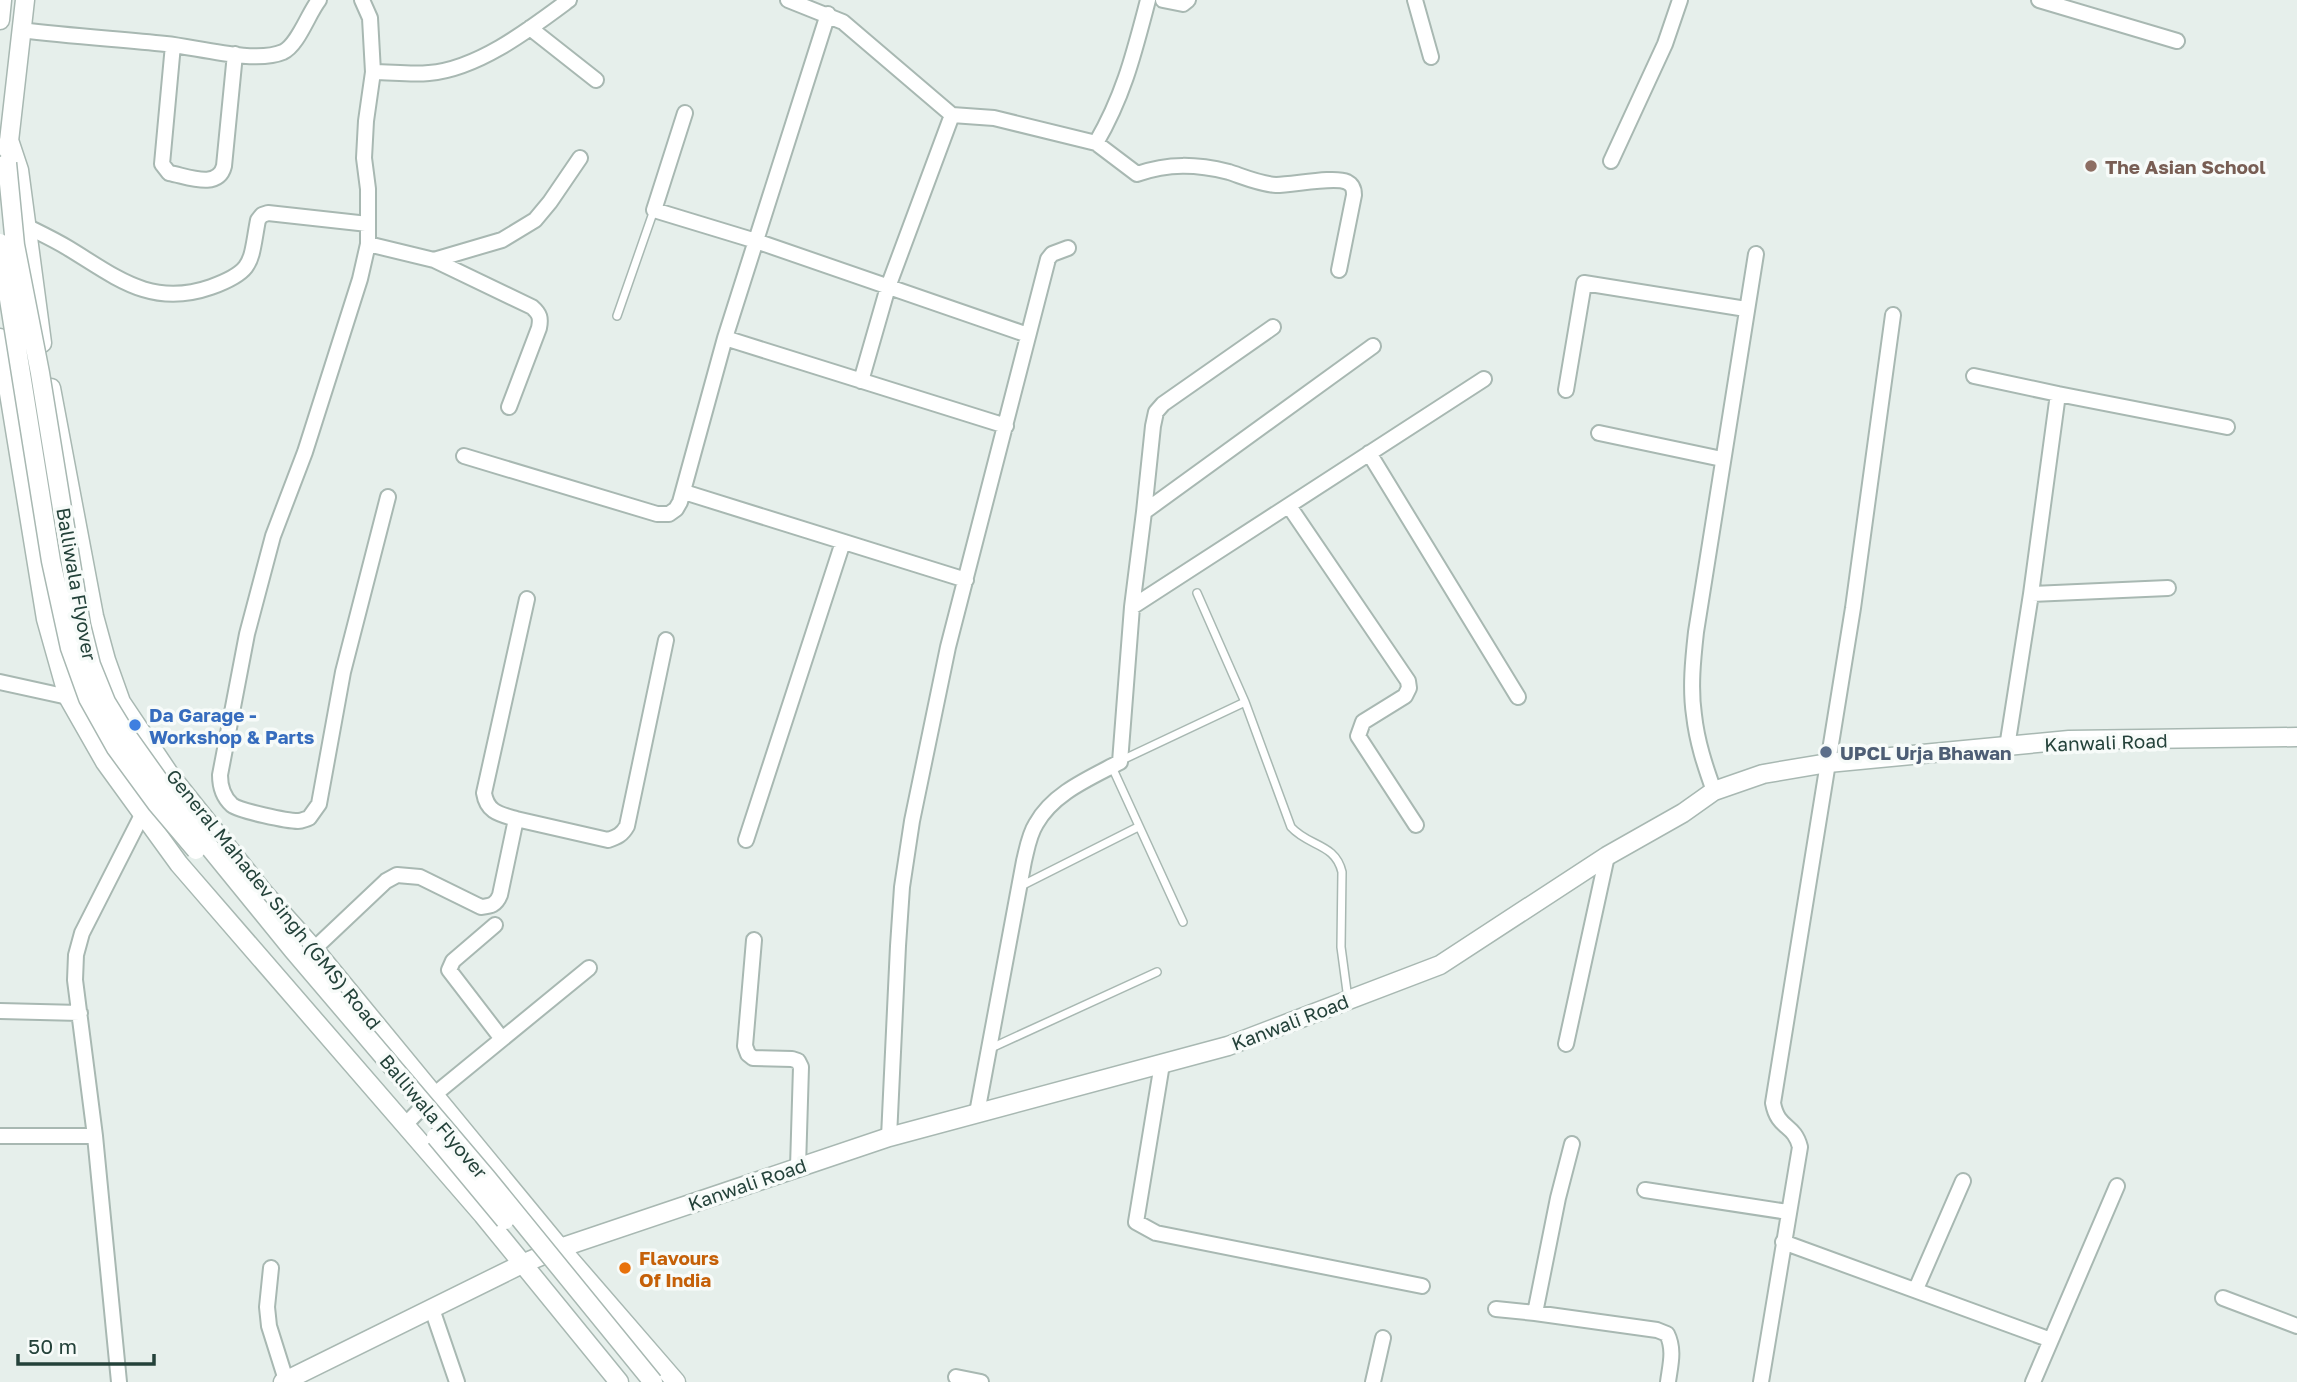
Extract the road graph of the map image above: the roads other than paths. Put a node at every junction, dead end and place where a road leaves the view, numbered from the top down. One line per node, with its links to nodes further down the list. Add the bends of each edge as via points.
1 (2, 0): 14 (street)
2 (25, 0): 16 (street, General Mahadev Singh (GMS) Road)
3 (319, 0): 19 (street, via 285,51 268,56)
4 (362, 0): 21 (street, via 370,18)
5 (569, 0): 15 (street)
6 (788, 0): 13 (street)
7 (1148, 0): 26 (street, via 1125,84)
8 (1163, 0): 9 (street, via 1183,4)
9 (1188, 0)
10 (1415, 0): 20 (street)
11 (1680, 0): 28 (street, via 1665,44)
12 (2039, 0): 17 (street)
13 (828, 15): 24 (street, via 861,36); 32 (street)
14 (0, 20)
15 (530, 28): 21 (street, via 458,67 428,73); 22 (street)
16 (21, 30): 18 (street); 25 (street, General Mahadev Singh (GMS) Road)
17 (2177, 41)
18 (173, 45): 19 (street); 19 (street, via 162,164 169,173 210,180 222,175 224,166)
19 (235, 54)
20 (1431, 57)
21 (373, 72): 30 (street, via 364,158)
22 (596, 80)
23 (685, 113): 29 (street)
24 (952, 115): 26 (street, via 994,118); 39 (street)
25 (9, 140): 31 (street, General Mahadev Singh (GMS) Road, via 19,170); 137 (street, Balliwala Flyover, bridge, via 15,245 81,625 107,702 212,852)
26 (1096, 144): 38 (street, via 1138,174 1170,165 1227,172 1274,185 1350,183 1354,189)
27 (580, 158): 37 (street, via 535,220 502,240)
28 (1611, 161)
29 (654, 210): 32 (street); 42 (lane)
30 (368, 224): 31 (street, via 262,215 252,256 241,273 191,294 167,295 120,282); 34 (street)
31 (26, 226): 92 (street, General Mahadev Singh (GMS) Road, via 41,337 94,616 121,702 170,775)
32 (755, 241): 39 (street); 46 (street)
33 (0, 243): 136 (street, Balliwala Flyover, bridge, via 51,561 69,648 93,708 157,804)
34 (368, 244): 37 (street); 62 (street, via 305,452 273,536 247,634 220,775 224,794 240,809 298,821 309,818 320,804 343,672)
35 (1068, 248): 44 (street, via 1048,259)
36 (1756, 254): 40 (street)
37 (434, 260): 54 (street, via 538,313 539,328)
38 (1339, 270)
39 (888, 287): 44 (street); 51 (street)
40 (1746, 309): 52 (street, via 1584,283); 60 (street)
41 (1893, 315): 80 (street)
42 (617, 316)
43 (1273, 327): 64 (street, via 1156,412)
44 (1028, 335): 55 (street)
45 (0, 338): 48 (street)
46 (725, 338): 51 (street); 61 (street)
47 (1373, 346): 64 (street)
48 (1, 361): 74 (street, via 46,619)
49 (1974, 376): 53 (street)
50 (1484, 379): 58 (street)
51 (861, 381): 55 (street)
52 (1566, 390)
53 (2058, 394): 56 (street); 69 (street)
54 (509, 407)
55 (1006, 426): 66 (street)
56 (2227, 427)
57 (1599, 433): 60 (street)
58 (1369, 453): 63 (street); 75 (street)
59 (464, 456): 61 (street, via 657,514 676,509)
60 (1722, 459): 81 (street, via 1692,671 1693,714)
61 (684, 492): 65 (street)
62 (388, 497)
63 (1289, 506): 71 (street); 84 (street, via 1408,681 1405,695 1363,722 1358,736)
64 (1144, 512): 71 (street)
65 (843, 542): 66 (street); 86 (street)
66 (966, 580): 109 (street, via 912,821 902,887)
67 (2168, 589): 69 (street)
68 (1197, 593): 76 (lane)
69 (2031, 594): 78 (street)
70 (527, 599): 83 (street, via 484,793 490,810)
71 (1132, 607): 79 (street)
72 (666, 640): 83 (street, via 624,832 608,840)
73 (0, 682): 74 (street)
74 (68, 697): 82 (street, via 104,762)
75 (1518, 697)
76 (1245, 702): 79 (lane); 95 (lane, via 1291,827 1333,853 1339,862 1341,947)
77 (2297, 737): 78 (street, Kanwali Road, via 2069,740)
78 (2007, 747): 80 (street, Kanwali Road)
79 (1116, 764): 85 (lane); 88 (street, via 1065,792 1048,808 1029,839)
80 (1828, 764): 81 (street, Kanwali Road, via 1763,774); 115 (street, via 1773,1103 1775,1115 1798,1138 1800,1147)
81 (1714, 791): 87 (street, Kanwali Road)
82 (142, 815): 97 (street, via 82,933 75,980); 103 (street)
83 (516, 819): 92 (street, via 498,902 481,907 420,877 397,875)
84 (1416, 825)
85 (1138, 827): 88 (lane); 89 (lane)
86 (746, 840)
87 (1607, 856): 95 (street, Kanwali Road, via 1440,965); 100 (street)
88 (1019, 888): 101 (street)
89 (1183, 922)
90 (495, 925): 98 (street, via 453,961 449,970)
91 (754, 940): 111 (street, via 745,1046 753,1058 792,1059 801,1067)
92 (314, 949): 99 (street, General Mahadev Singh (GMS) Road)
93 (589, 968): 98 (street)
94 (1157, 972): 101 (lane)
95 (1348, 1000): 102 (street, Kanwali Road, via 1228,1046)
96 (0, 1011): 97 (street)
97 (80, 1013): 108 (street)
98 (502, 1039): 104 (street)
99 (393, 1044): 103 (street, via 381,1062); 104 (street, General Mahadev Singh (GMS) Road)
100 (1566, 1045)
101 (989, 1049): 105 (street)
102 (1162, 1064): 105 (street, Kanwali Road); 120 (street, via 1136,1222 1156,1233)
103 (358, 1071): 106 (street)
104 (435, 1094): 106 (street); 117 (street, General Mahadev Singh (GMS) Road)
105 (977, 1113): 109 (street, Kanwali Road)
106 (405, 1125): 118 (street)
107 (0, 1136): 108 (street)
108 (95, 1136): 133 (street)
109 (889, 1137): 111 (street, Kanwali Road)
110 (1572, 1144): 125 (street)
111 (798, 1167): 117 (street, Kanwali Road)
112 (1963, 1181): 121 (street)
113 (2117, 1186): 129 (street)
114 (1645, 1189): 115 (street)
115 (1788, 1212): 116 (street)
116 (1783, 1242): 121 (street); 142 (street)
117 (560, 1248): 118 (street, Kanwali Road); 127 (street, General Mahadev Singh (GMS) Road)
118 (522, 1264): 123 (street, Kanwali Road); 130 (street)
119 (271, 1268): 132 (street, via 268,1326)
120 (1422, 1286)
121 (1916, 1289): 129 (street)
122 (2223, 1298): 126 (street)
123 (432, 1309): 132 (street, Kanwali Road); 134 (street)
124 (1496, 1309): 125 (street)
125 (1535, 1313): 141 (street, via 1667,1334 1672,1352)
126 (2297, 1325)
127 (633, 1331): 130 (street); 138 (street, General Mahadev Singh (GMS) Road)
128 (1383, 1338): 140 (street)
129 (2051, 1340): 143 (street)
130 (600, 1358): 135 (street)
131 (956, 1377): 139 (street)
132 (284, 1381)
133 (119, 1382)
134 (457, 1382)
135 (620, 1382)
136 (640, 1382)
137 (653, 1382)
138 (676, 1382)
139 (981, 1382)
140 (1373, 1382)
141 (1668, 1382)
142 (1761, 1382)
143 (2033, 1382)

